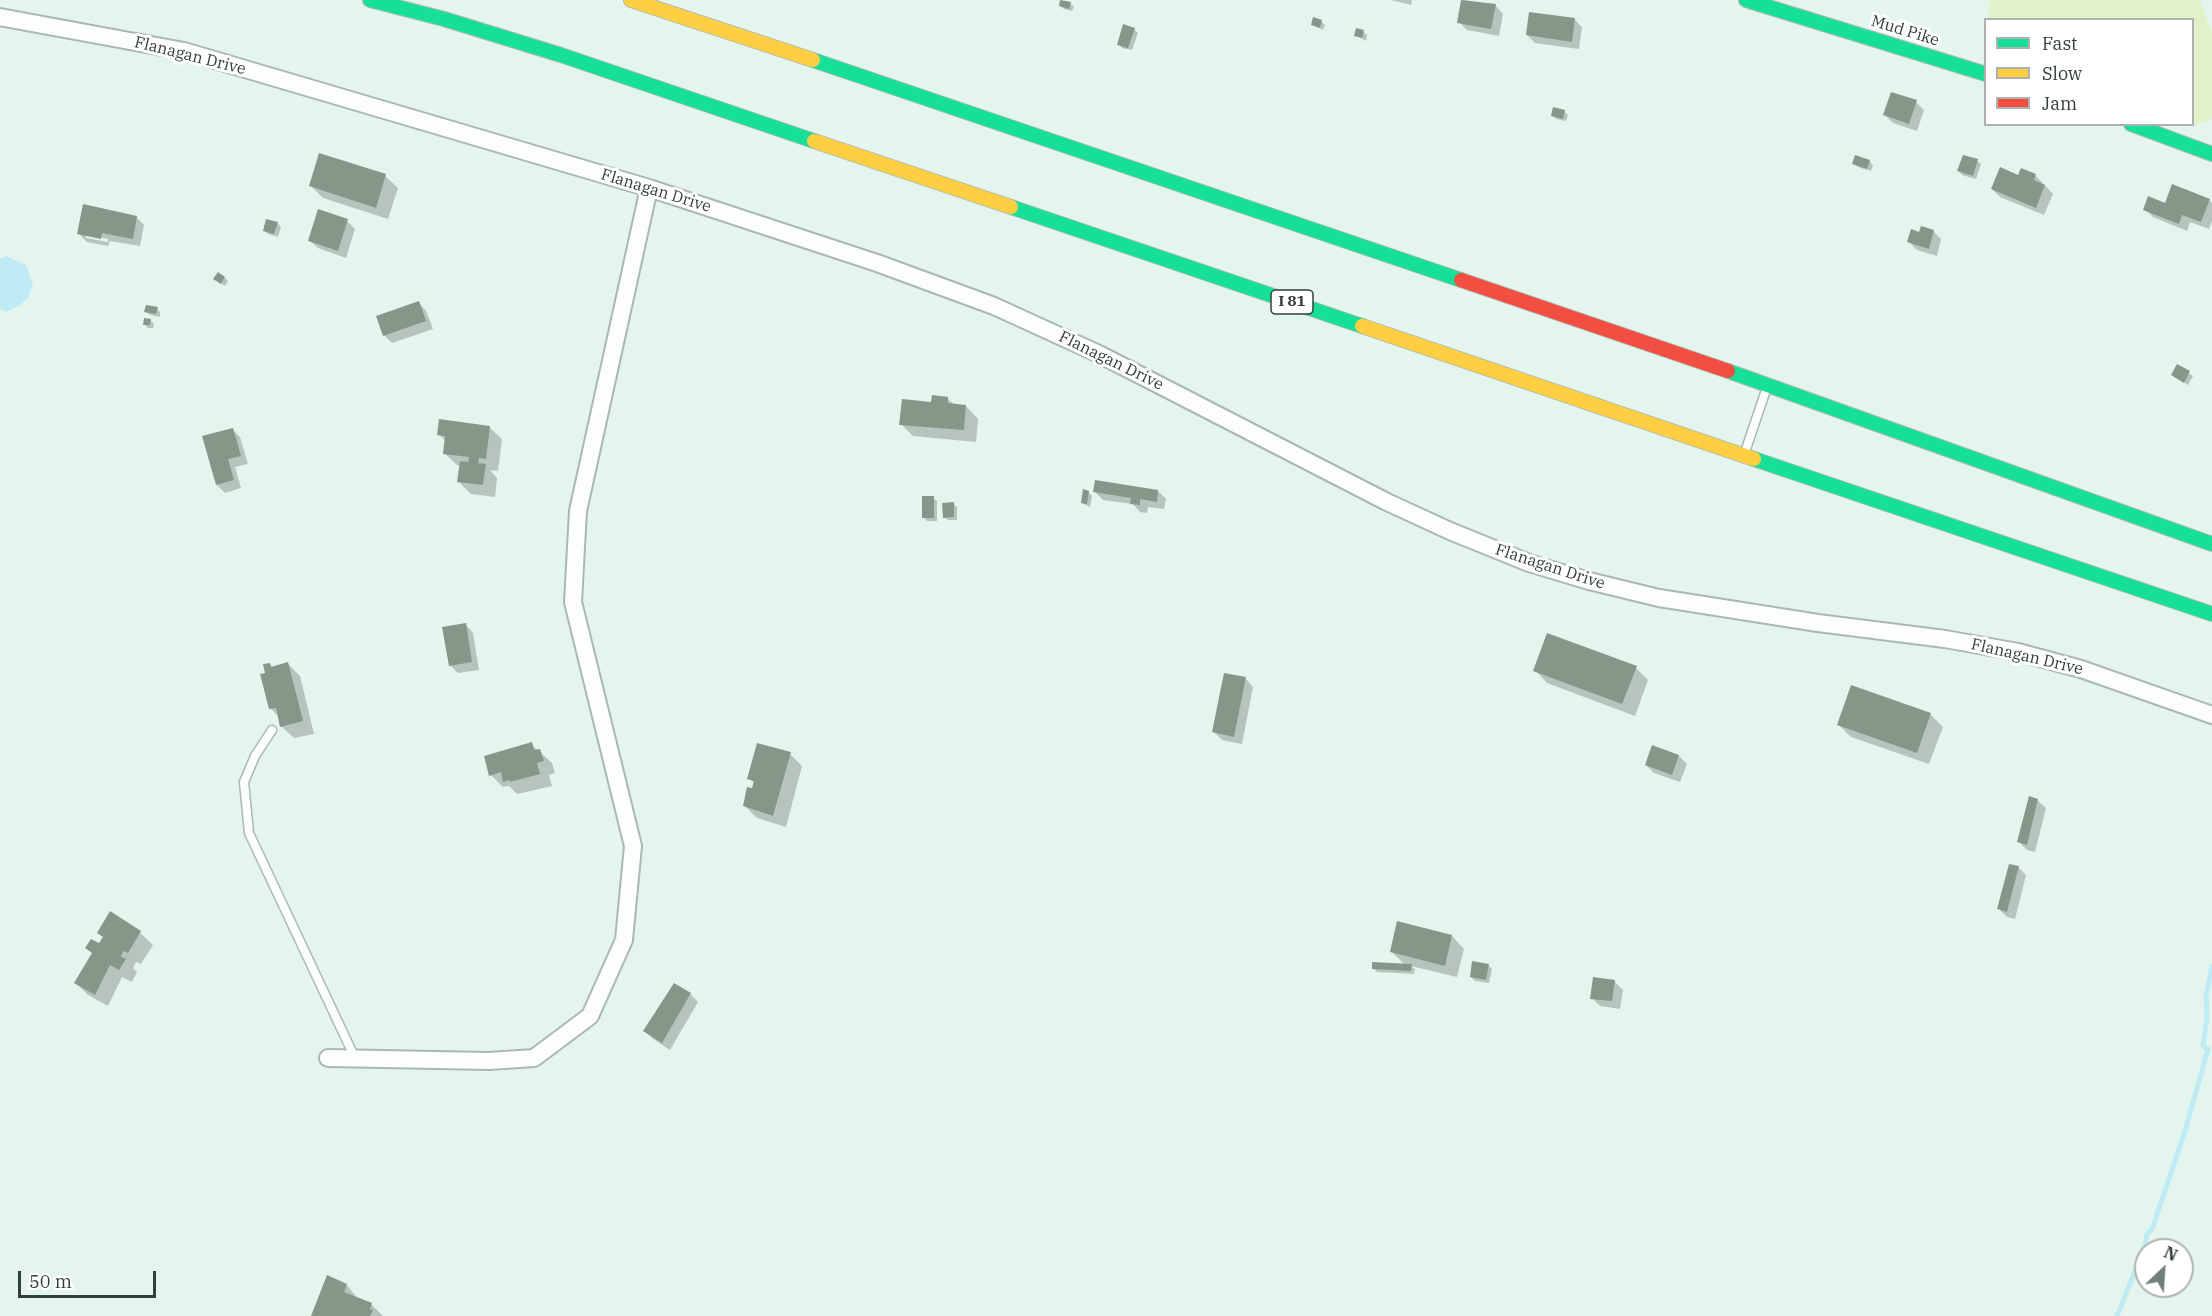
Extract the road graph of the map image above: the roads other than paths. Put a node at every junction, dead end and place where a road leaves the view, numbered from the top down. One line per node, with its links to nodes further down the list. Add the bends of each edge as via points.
1 (370, 0): 10 (main road, I 81, via 561,55)
2 (631, 0): 9 (main road)
3 (1746, 0): 5 (main road, Mud Pike)
4 (0, 16): 8 (street, Flanagan Drive, via 184,51)
5 (1984, 73)
6 (2136, 126): 7 (main road)
7 (2212, 154)
8 (650, 188): 13 (street, Flanagan Drive, via 994,306 1100,354 1387,502 1521,560 1659,598 2018,652 2081,669); 16 (street, via 578,511 573,602 633,846 624,940 590,1016 534,1058)
9 (1768, 384): 10 (lane); 11 (main road)
10 (1744, 456): 12 (main road, I 81)
11 (2212, 544)
12 (2212, 614)
13 (2212, 715)
14 (272, 730): 16 (lane, via 244,782 249,833)
15 (328, 1058): 16 (street)
16 (355, 1059)

